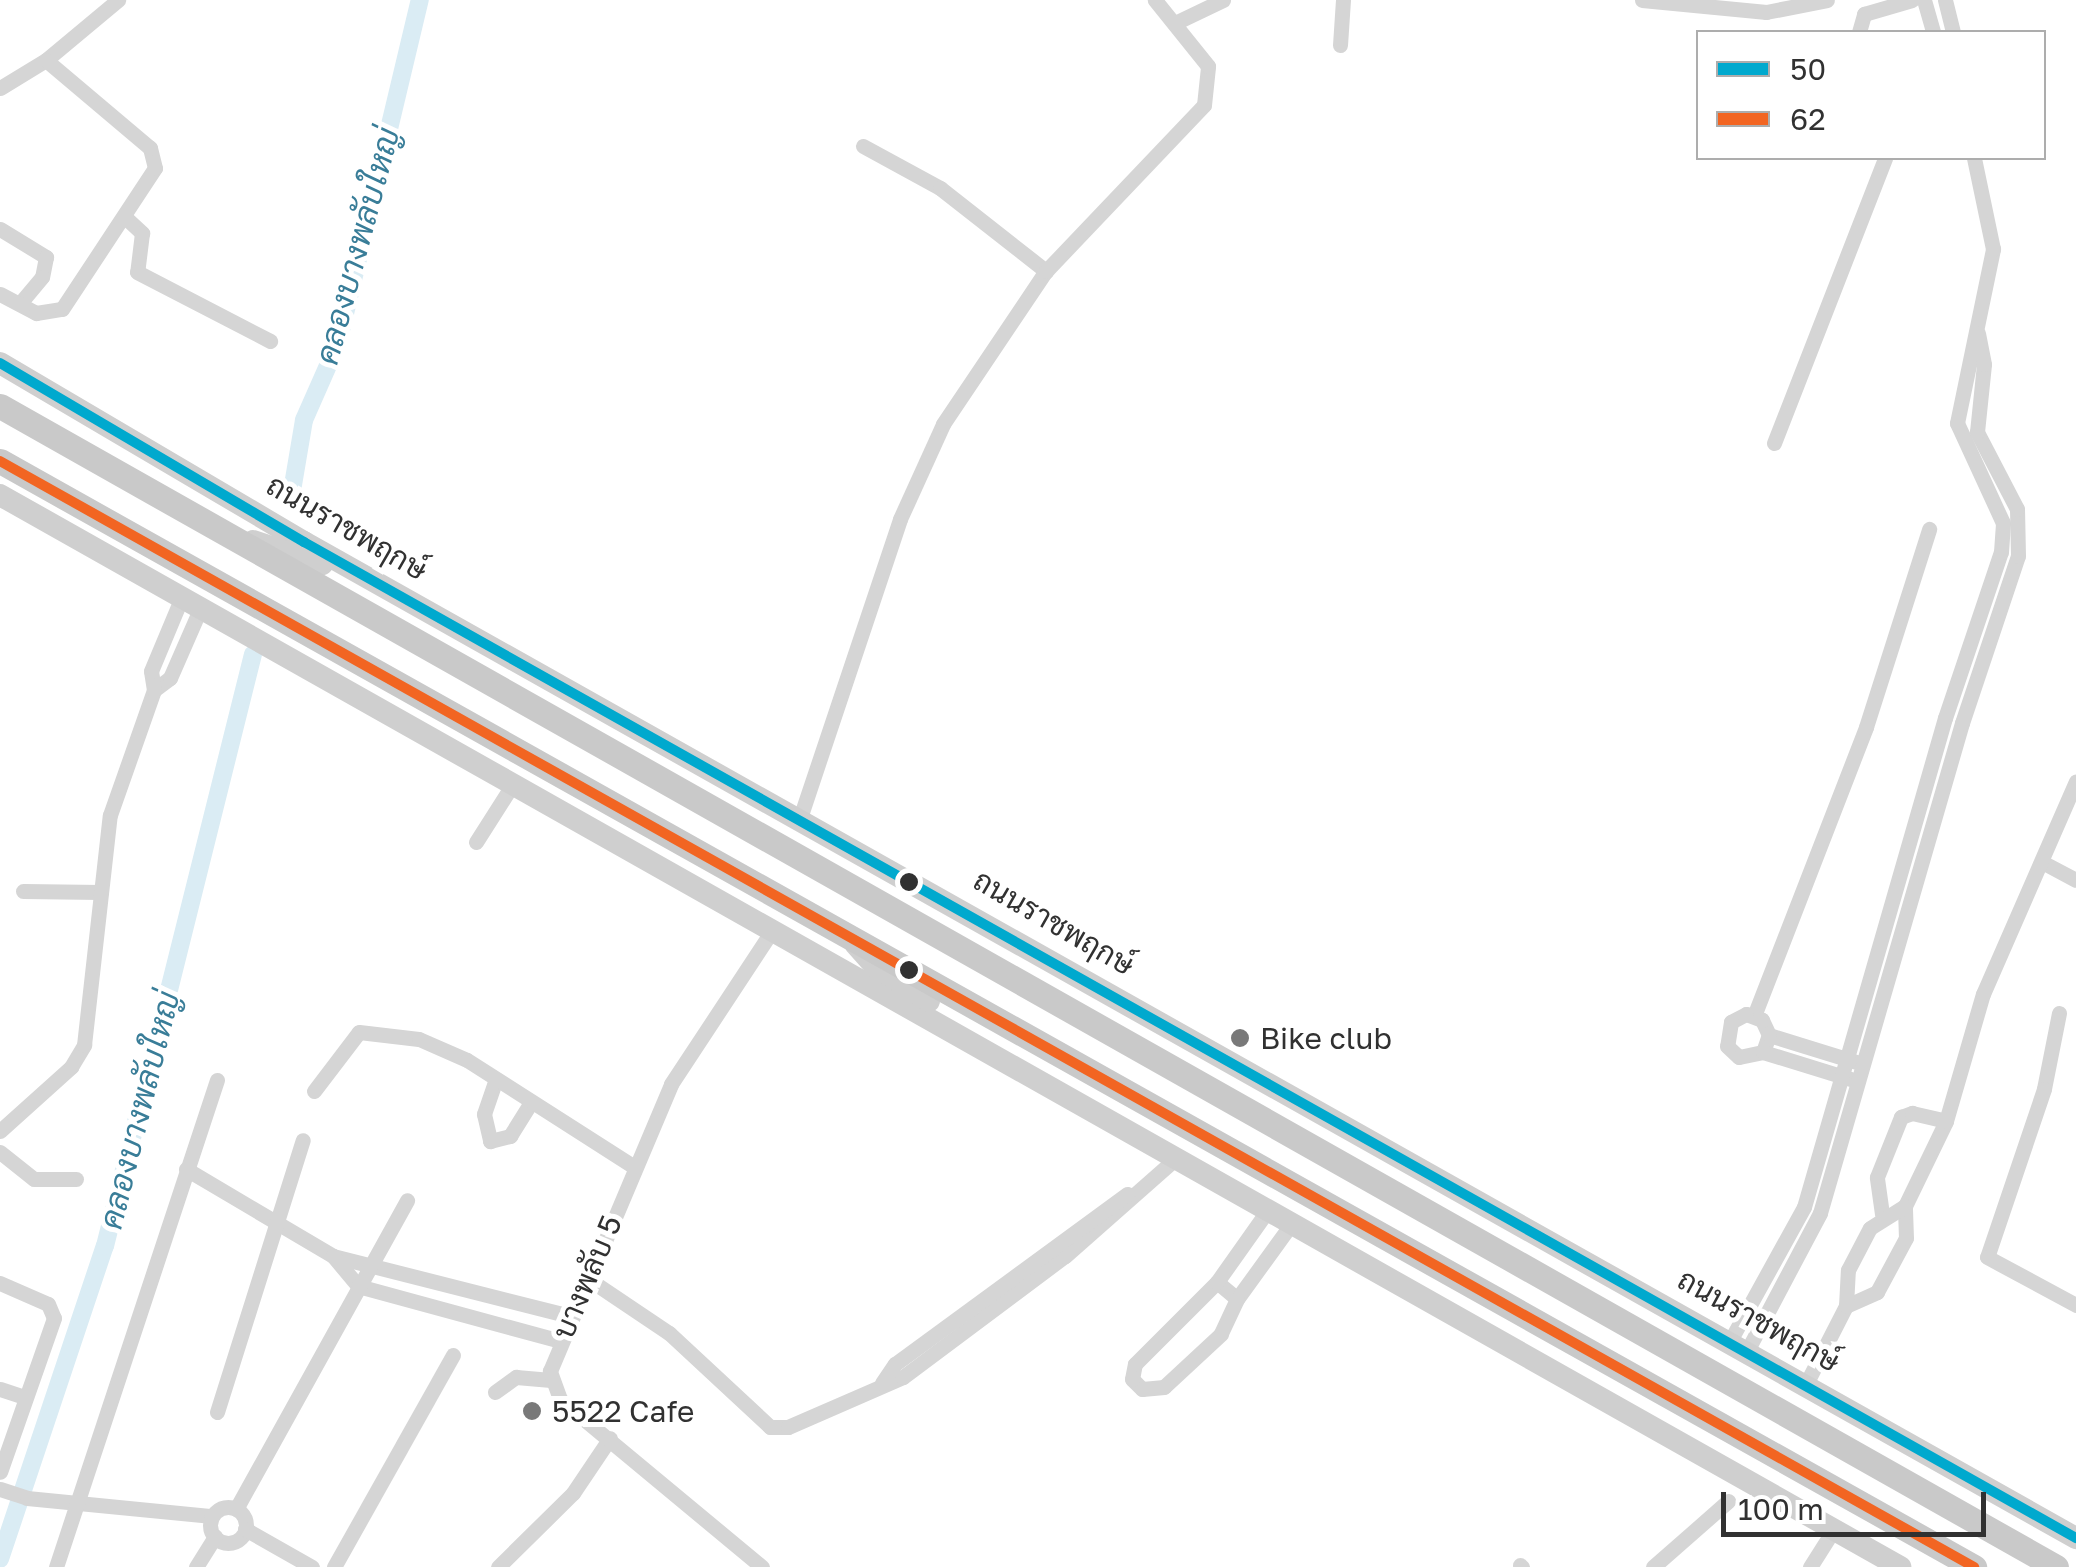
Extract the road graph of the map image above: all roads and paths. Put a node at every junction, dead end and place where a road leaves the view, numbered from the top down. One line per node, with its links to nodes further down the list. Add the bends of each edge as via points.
1 (118, 0): 15 (street)
2 (1155, 0): 10 (street)
3 (1223, 0): 10 (street)
4 (1343, 0): 14 (street)
5 (1642, 0): 6 (street, via 1766,12)
6 (1827, 0)
7 (1912, 0): 11 (street, via 1864,14)
8 (1924, 0): 12 (street)
9 (1945, 0): 13 (street)
10 (1178, 22): 22 (street, via 1208,66 1204,105)
11 (1859, 30)
12 (1932, 30)
13 (1952, 30)
14 (1340, 46)
15 (46, 60): 16 (street); 20 (street, via 156,159 150,183)
16 (0, 88)
17 (863, 146): 22 (street, via 940,188)
18 (1885, 160): 29 (street)
19 (1974, 160): 25 (street, via 1993,249)
20 (127, 219): 24 (street, via 62,309 48,316); 26 (street, via 142,233 137,272)
21 (0, 229): 24 (street, via 46,257 42,277)
22 (1046, 272): 42 (street, via 959,396 904,508)
23 (0, 294): 24 (street)
24 (19, 304)
25 (1978, 334): 31 (street, via 1984,364 1977,432); 32 (street, via 1966,363 1957,423)
26 (270, 341)
27 (0, 363): 36 (main road, ถนนราชพฤกษ์)
28 (0, 406): 34 (main road)
29 (1774, 443)
30 (0, 461): 38 (main road)
31 (2001, 480): 32 (street); 39 (street, via 2017,509 2021,539)
32 (1986, 488): 39 (street, via 2003,522 2001,552)
33 (0, 495): 37 (main road)
34 (207, 526): 36 (main road); 120 (main road)
35 (1929, 528): 51 (street, via 1866,726)
36 (372, 580): 42 (main road, ถนนราชพฤกษ์)
37 (199, 606): 38 (main road); 41 (main road); 47 (street, via 170,678 154,690 110,814)
38 (335, 650): 49 (main road)
39 (1954, 720): 54 (street); 55 (street)
40 (2076, 781): 44 (street)
41 (513, 784): 43 (street); 48 (main road)
42 (800, 818): 91 (main road, ถนนราชพฤกษ์)
43 (476, 842)
44 (2042, 862): 45 (street); 63 (street, via 1983,994)
45 (2076, 880)
46 (23, 891): 47 (street)
47 (101, 892): 64 (street, via 84,1045 72,1066)
48 (772, 932): 56 (main road); 68 (street, บางพลับ 5, via 685,1060)
49 (847, 932): 56 (main road, via 876,968 992,1038); 119 (main road)
50 (2059, 1013): 86 (street, via 2044,1089 1987,1257)
51 (1754, 1016): 52 (street); 53 (street, via 1731,1022 1727,1046 1747,1059)
52 (1769, 1036): 53 (street); 54 (street)
53 (1763, 1052): 57 (street)
54 (1847, 1059): 55 (street); 57 (street)
55 (1864, 1064): 60 (street)
56 (1035, 1073): 67 (main road)
57 (1842, 1076): 60 (street); 74 (street)
58 (496, 1079): 61 (street, via 434,1045 372,1030 354,1035); 62 (street); 62 (street, via 484,1114 490,1141 510,1136)
59 (217, 1080): 69 (street)
60 (1859, 1082): 74 (street)
61 (314, 1091)
62 (531, 1102): 68 (street)
63 (1946, 1121): 72 (street); 75 (street, via 1901,1117 1878,1177)
64 (0, 1130)
65 (303, 1140): 76 (street)
66 (0, 1152): 70 (street, via 34,1178)
67 (1176, 1158): 73 (main road); 80 (street, via 1026,1277 895,1364 882,1382 788,1427 770,1427 668,1332)
68 (633, 1166): 80 (street, บางพลับ 5)
69 (186, 1169): 76 (street); 102 (street)
70 (76, 1179)
71 (407, 1200): 79 (street)
72 (1905, 1206): 75 (street); 87 (street, via 1906,1238 1877,1292)
73 (1268, 1210): 77 (main road); 81 (street)
74 (1812, 1210): 91 (street)
75 (1882, 1214): 87 (street, via 1848,1270)
76 (274, 1224): 78 (street); 98 (street)
77 (1292, 1224): 85 (street); 107 (main road)
78 (334, 1256): 79 (street); 83 (street)
79 (371, 1268): 83 (street); 84 (street)
80 (587, 1278): 89 (street, บางพลับ 5)
81 (1217, 1282): 85 (street); 85 (street, via 1135,1364 1130,1374 1142,1389 1164,1387 1210,1346)
82 (0, 1283): 97 (street, via 53,1311)
83 (358, 1286): 88 (street); 104 (street)
84 (481, 1291): 88 (street); 89 (street)
85 (1237, 1298)
86 (2075, 1300)
87 (1846, 1306): 94 (street)
88 (477, 1316): 90 (street)
89 (570, 1316): 90 (street, บางพลับ 5)
90 (560, 1340): 93 (street, บางพลับ 5)
91 (1738, 1346): 94 (main road, ถนนราชพฤกษ์)
92 (453, 1354): 114 (street)
93 (550, 1380): 96 (street, via 516,1377); 99 (street, บางพลับ 5, via 560,1398)
94 (1806, 1384): 109 (main road, ถนนราชพฤกษ์)
95 (0, 1389): 97 (street)
96 (496, 1392)
97 (25, 1398): 100 (street)
98 (217, 1412)
99 (610, 1438): 115 (street, via 573,1492); 116 (street, บางพลับ 5)
100 (0, 1472)
101 (0, 1490): 102 (street)
102 (79, 1501): 105 (street); 111 (street)
103 (1728, 1501): 117 (street)
104 (236, 1509): 105 (street); 106 (street)
105 (212, 1516): 108 (street)
106 (245, 1529): 108 (street, via 230,1542); 113 (street)
107 (1834, 1529): 110 (street); 118 (main road)
108 (215, 1537): 112 (street)
109 (2076, 1538)
110 (1818, 1565)
111 (56, 1567)
112 (196, 1567)
113 (312, 1567)
114 (334, 1567)
115 (498, 1567)
116 (762, 1567)
117 (1653, 1567)
118 (1900, 1567)
119 (1974, 1567)
120 (2056, 1567)

